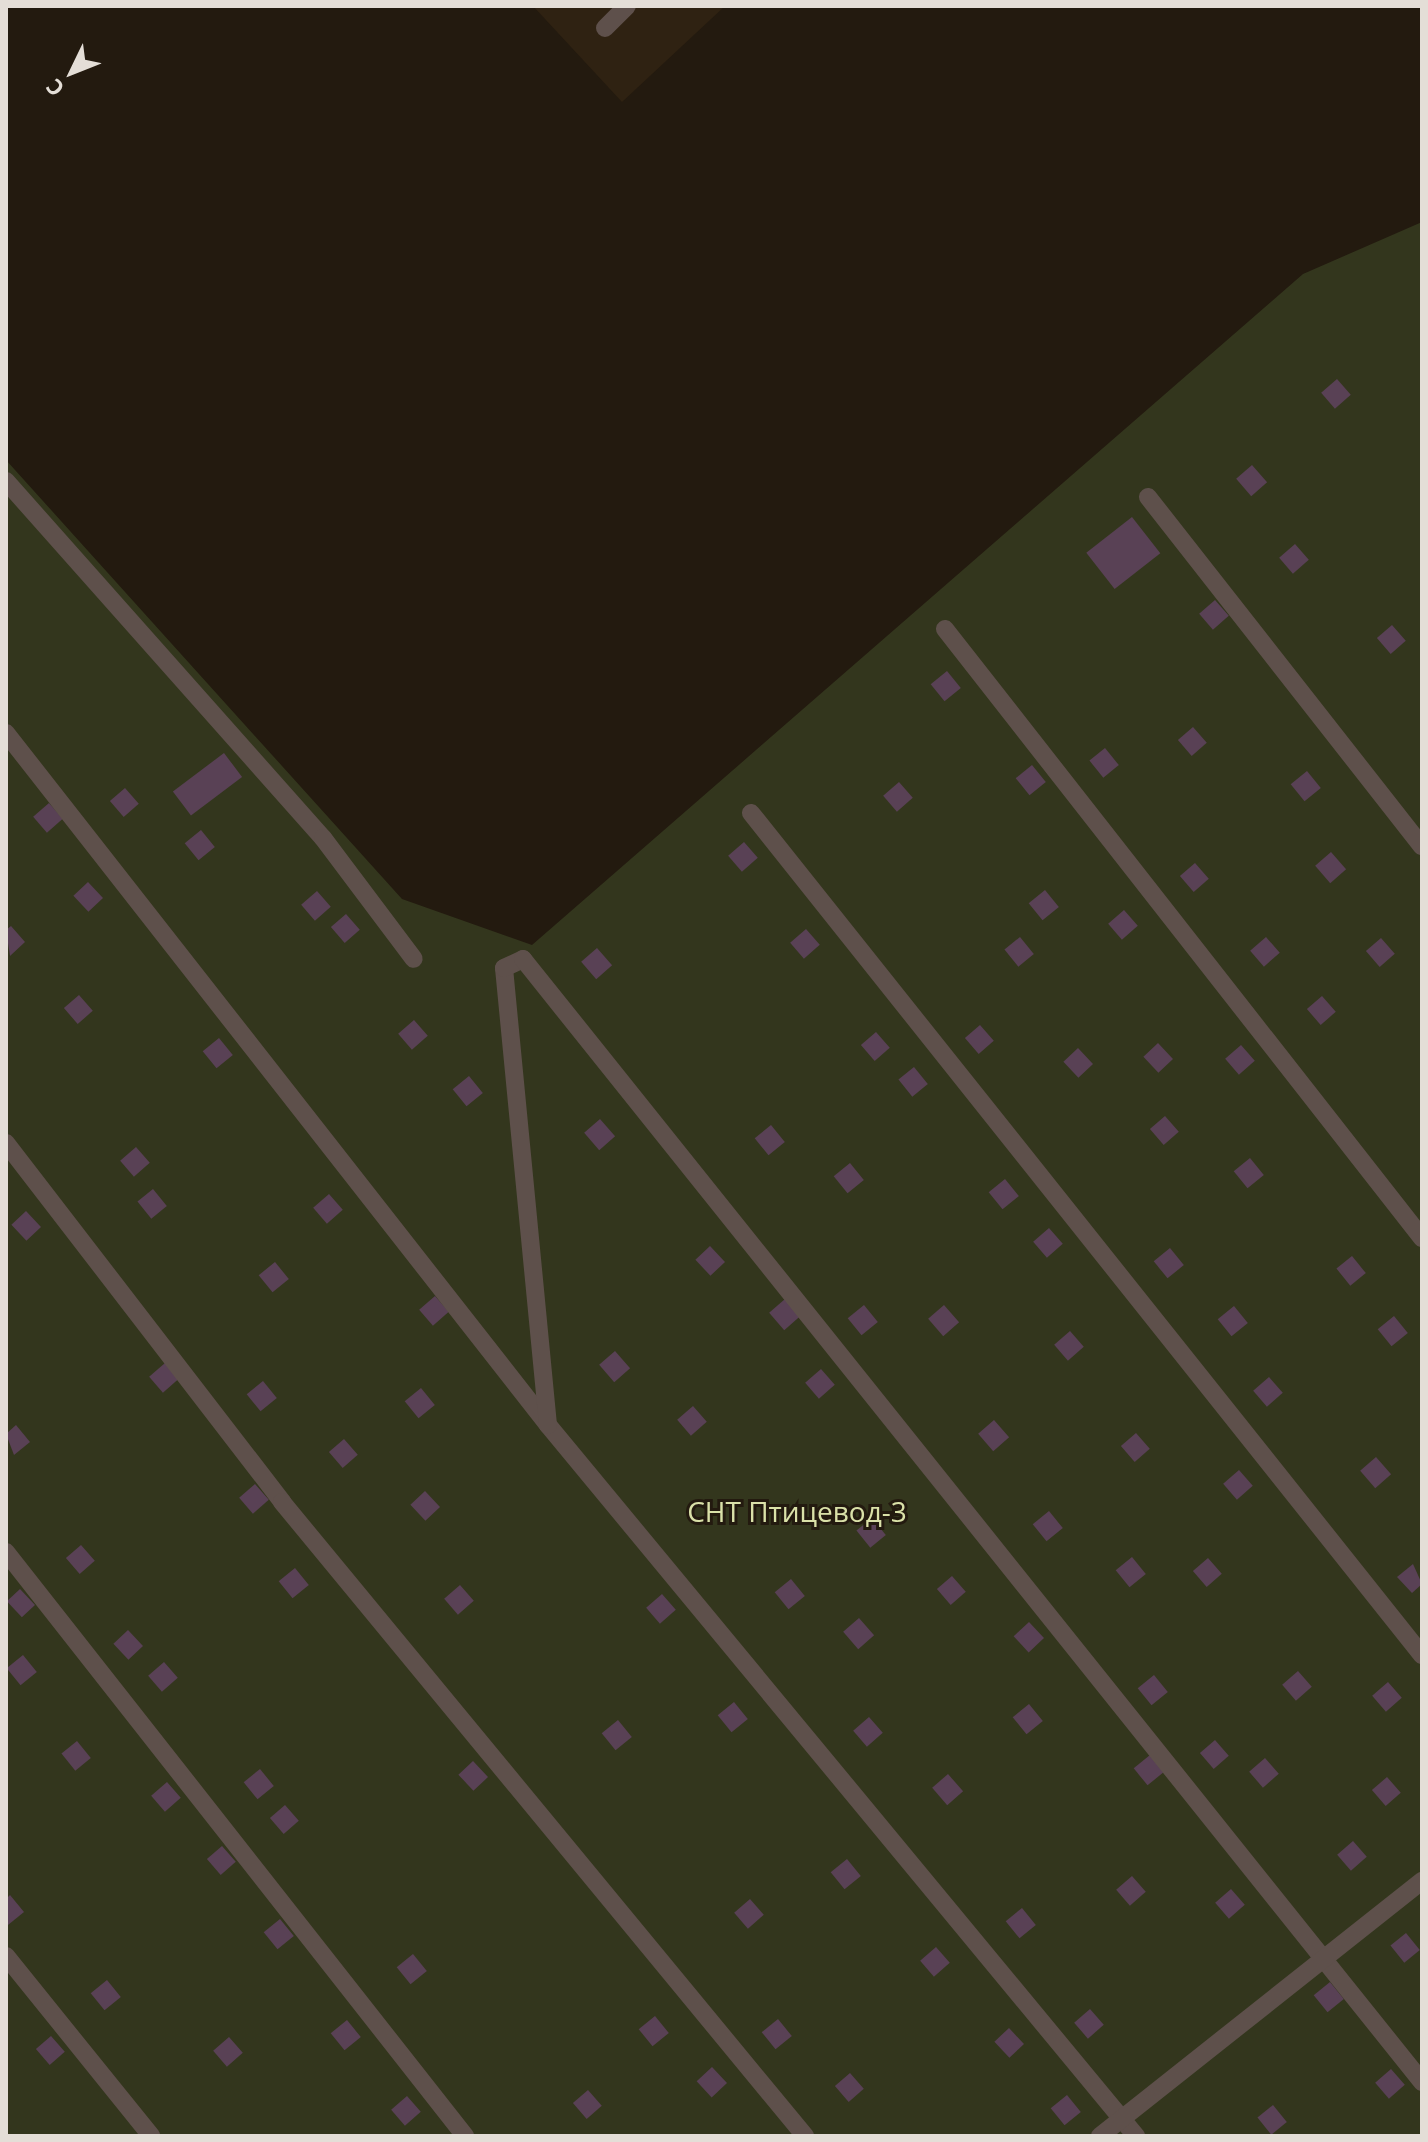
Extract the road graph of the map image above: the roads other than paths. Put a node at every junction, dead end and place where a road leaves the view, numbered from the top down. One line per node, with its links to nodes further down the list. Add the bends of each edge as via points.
1 (627, 6): 2 (lane)
2 (605, 28)
3 (6, 481): 9 (lane, via 323,838)
4 (1148, 497): 8 (lane)
5 (945, 629): 11 (lane)
6 (6, 733): 12 (lane)
7 (751, 813): 14 (lane)
8 (1422, 846)
9 (414, 959)
10 (6, 1143): 22 (lane, via 282,1502)
11 (1422, 1238)
12 (548, 1425): 17 (lane, via 504,968 523,959); 19 (lane)
13 (6, 1552): 21 (lane)
14 (1422, 1655)
15 (1422, 1881): 17 (lane)
16 (6, 1956): 20 (lane)
17 (1323, 1960): 18 (lane); 19 (lane)
18 (1422, 2082)
19 (1122, 2119): 23 (lane); 24 (lane)
20 (151, 2136)
21 (465, 2136)
22 (805, 2136)
23 (1100, 2136)
24 (1136, 2136)

